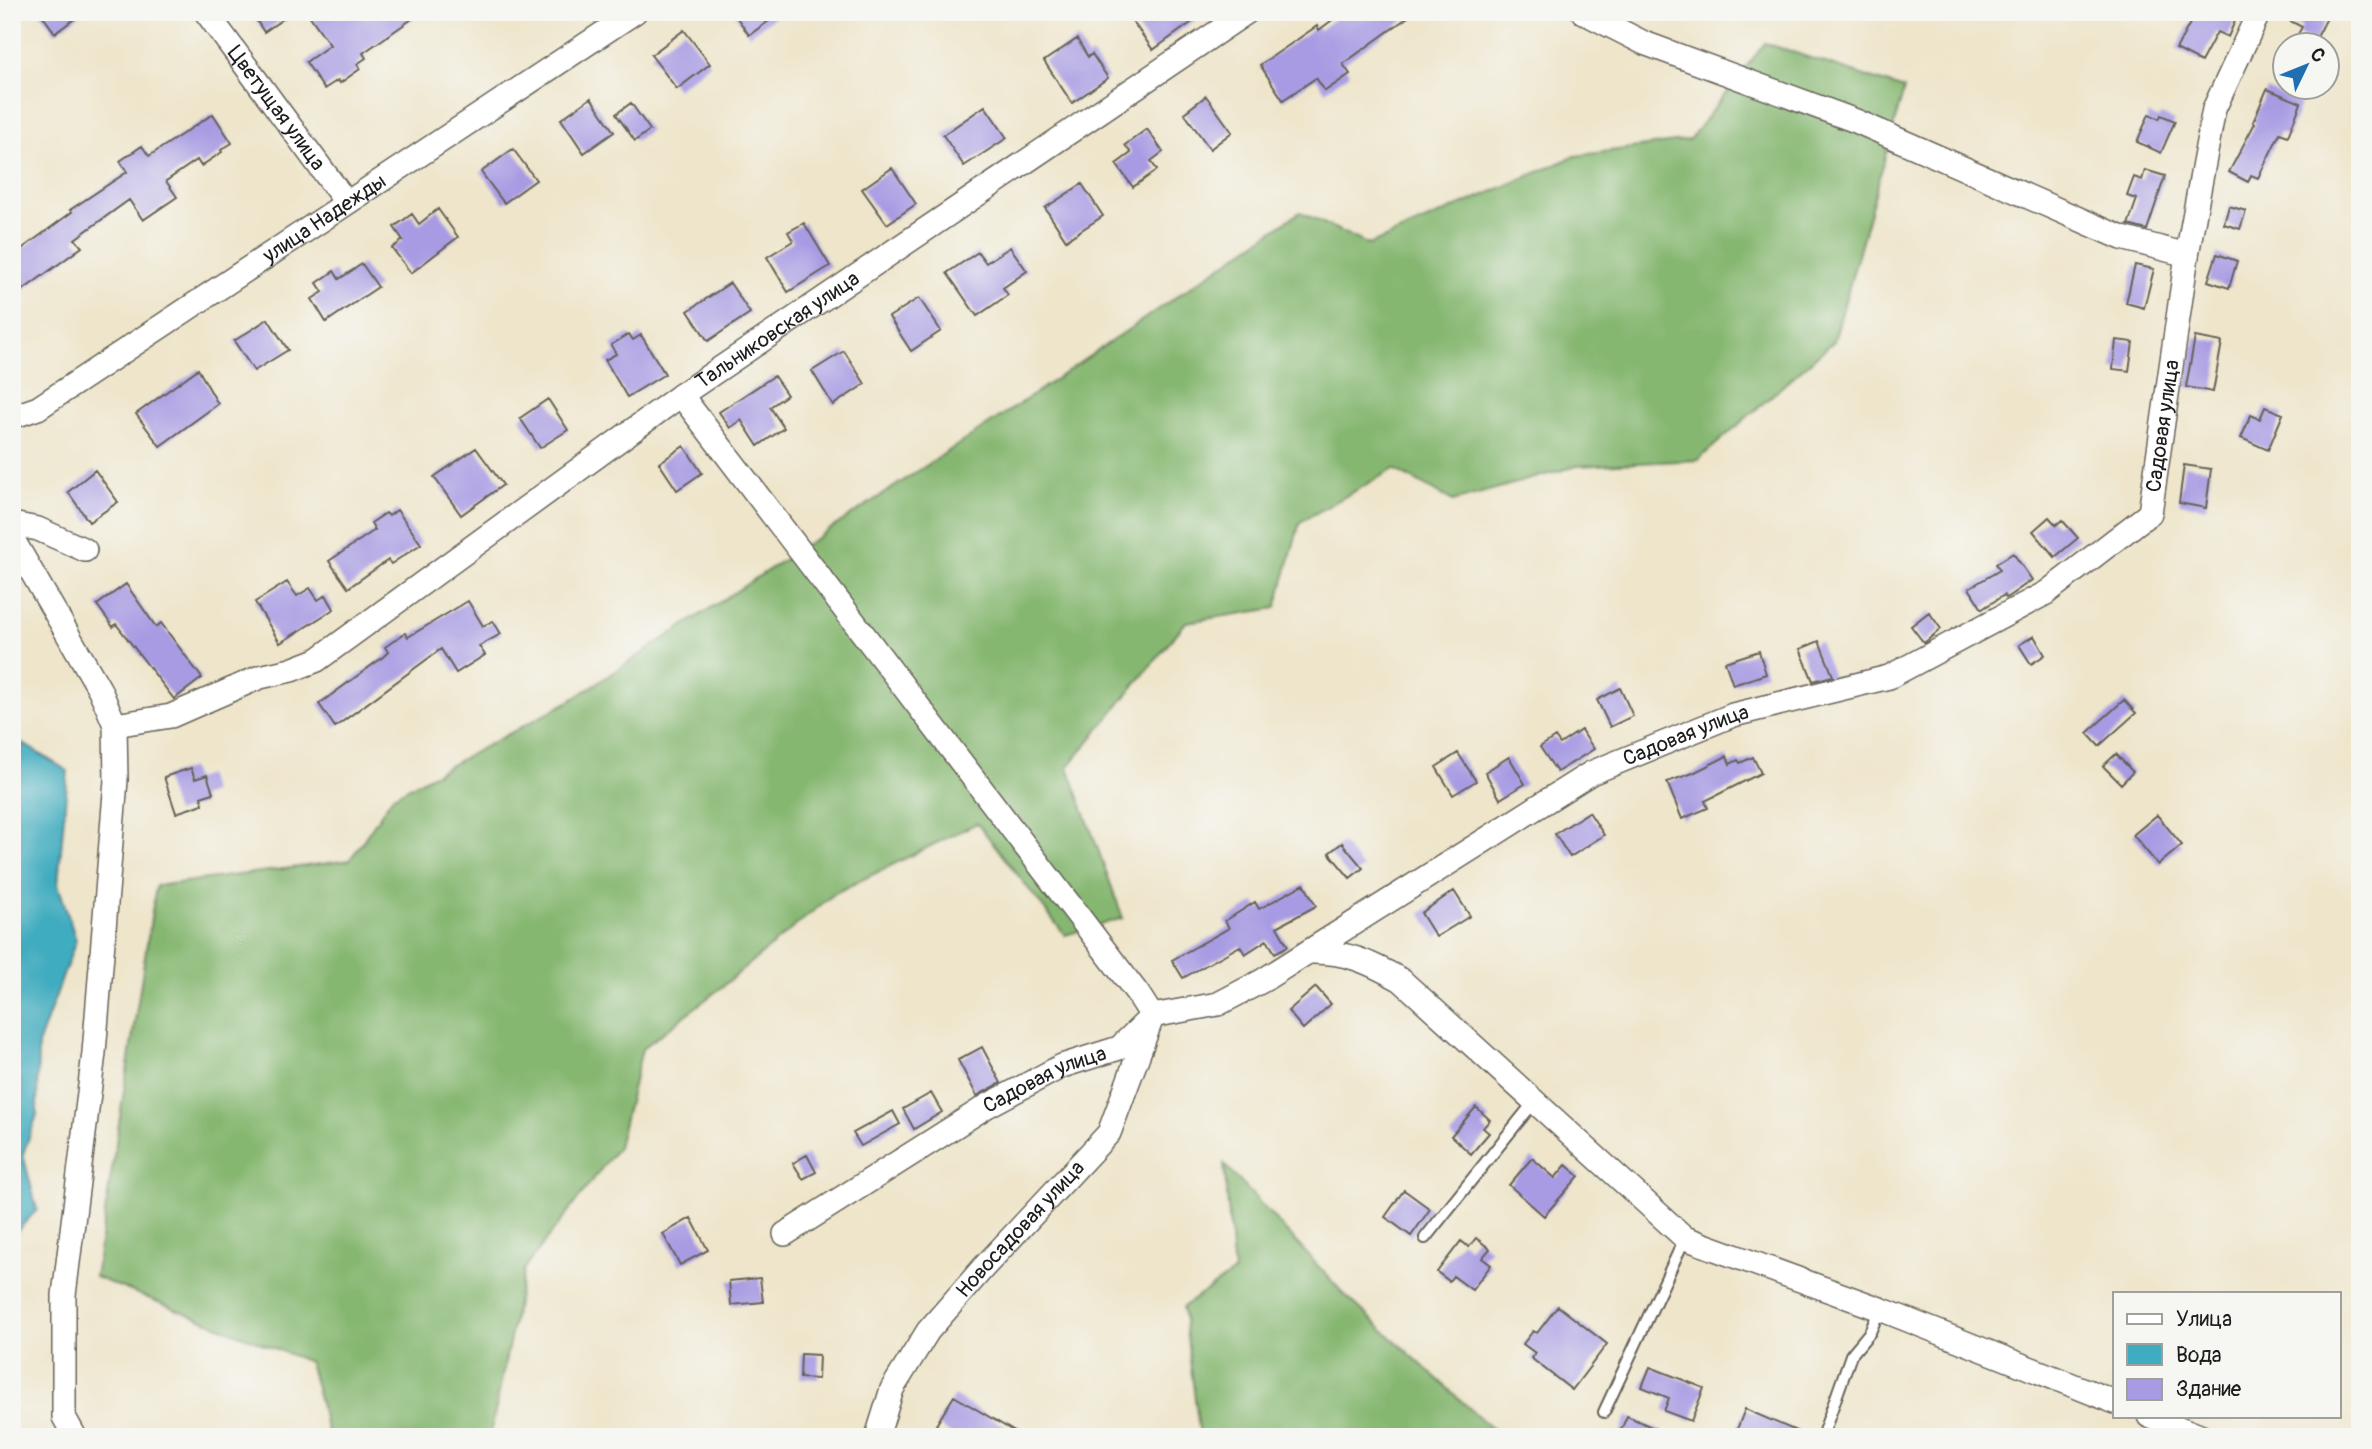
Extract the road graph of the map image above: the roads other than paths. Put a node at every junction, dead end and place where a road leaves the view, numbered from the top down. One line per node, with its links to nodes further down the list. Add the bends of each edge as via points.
1 (206, 12): 6 (street, Цветущая улица)
2 (635, 12): 6 (street, улица Надежды)
3 (1247, 12): 8 (street, Тальниковская улица)
4 (1583, 12): 7 (street, via 1644,43 1856,121 2122,238)
5 (2259, 12): 7 (street, Садовая улица, via 2214,109)
6 (346, 202): 9 (street, улица Надежды, via 38,408)
7 (2187, 255): 14 (street, Садовая улица, via 2150,513 2140,521 2046,593 1889,677 1733,715 1591,773)
8 (681, 395): 13 (street, Тальниковская улица, via 317,660 260,677 172,716); 15 (street)
9 (12, 417)
10 (12, 524): 12 (street, via 38,529)
11 (12, 538): 13 (street, via 100,690)
12 (85, 550)
13 (115, 725): 24 (street, via 117,780 95,1039 64,1295 64,1417)
14 (1309, 952): 15 (street, Садовая улица, via 1218,1004); 16 (street, via 1331,951 1367,961 1401,980)
15 (1152, 1016): 17 (street, Садовая улица, via 1119,1048 1062,1066 987,1107); 25 (street, Новосадовая улица, via 1109,1133 928,1331 892,1389)
16 (1534, 1102): 18 (lane); 19 (street)
17 (785, 1234)
18 (1425, 1238)
19 (1685, 1238): 20 (street); 22 (lane)
20 (1880, 1309): 21 (street); 26 (lane, via 1870,1332 1850,1355)
21 (2113, 1401)
22 (1604, 1412)
23 (2154, 1418): 27 (street)
24 (75, 1437)
25 (877, 1437)
26 (1822, 1437)
27 (2202, 1437)

